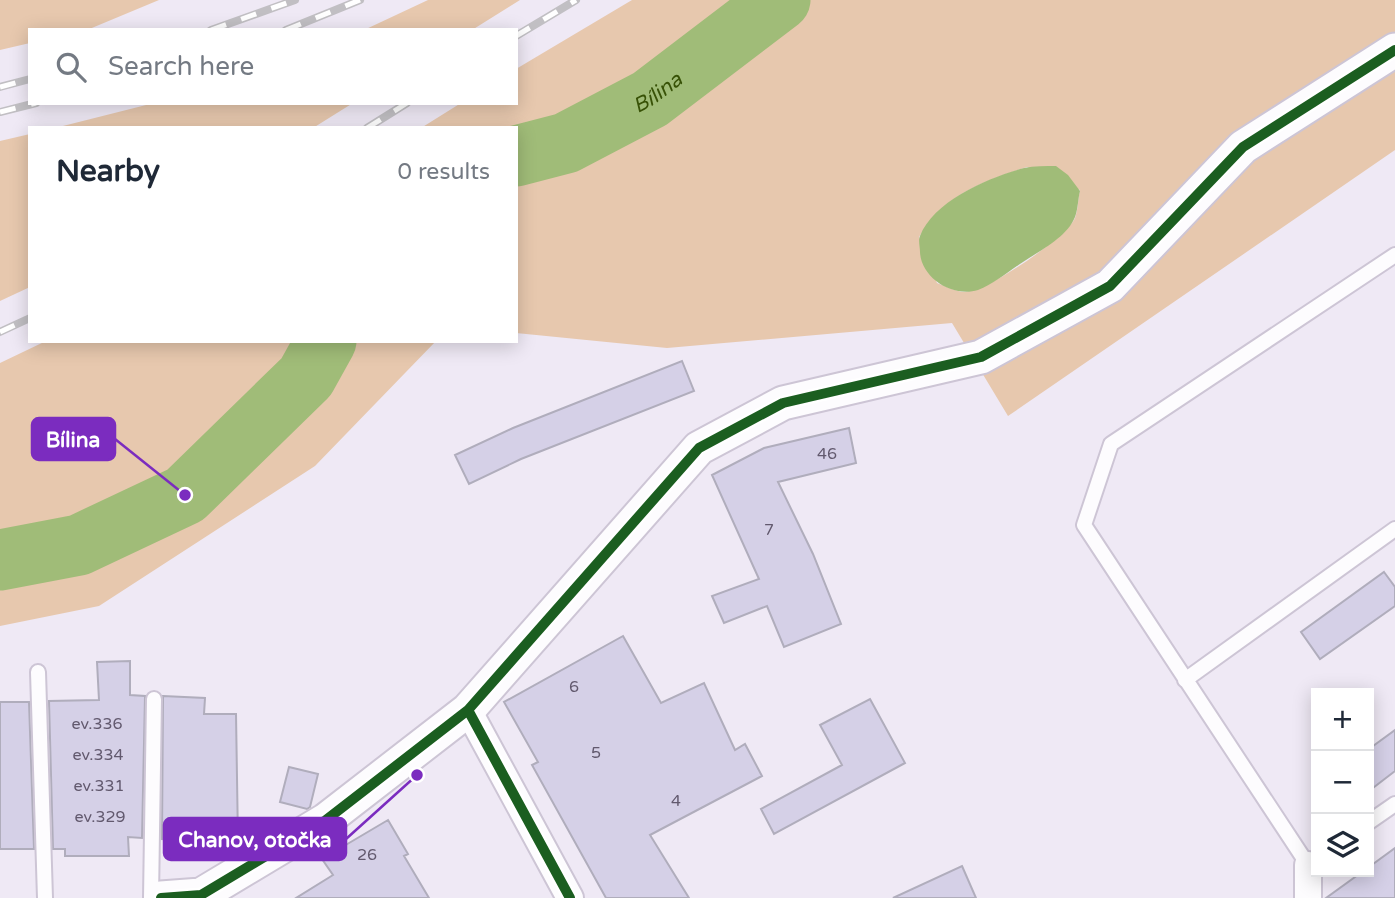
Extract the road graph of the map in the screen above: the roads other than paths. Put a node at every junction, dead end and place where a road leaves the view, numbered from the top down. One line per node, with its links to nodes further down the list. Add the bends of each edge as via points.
1 (1395, 50): 7 (street, via 1243,147 1110,286 981,357 783,403 699,448)
2 (1395, 256): 5 (lane, via 1111,444 1084,526)
3 (1395, 529): 5 (lane)
4 (38, 672): 12 (lane)
5 (1185, 680): 10 (lane)
6 (153, 699): 13 (lane)
7 (468, 710): 14 (street, via 326,820 201,895); 15 (street)
8 (1395, 804): 9 (lane)
9 (1374, 819)
10 (1311, 861)
11 (1311, 871): 16 (street)
12 (45, 898)
13 (151, 898)
14 (161, 898)
15 (570, 898)
16 (1308, 898)

